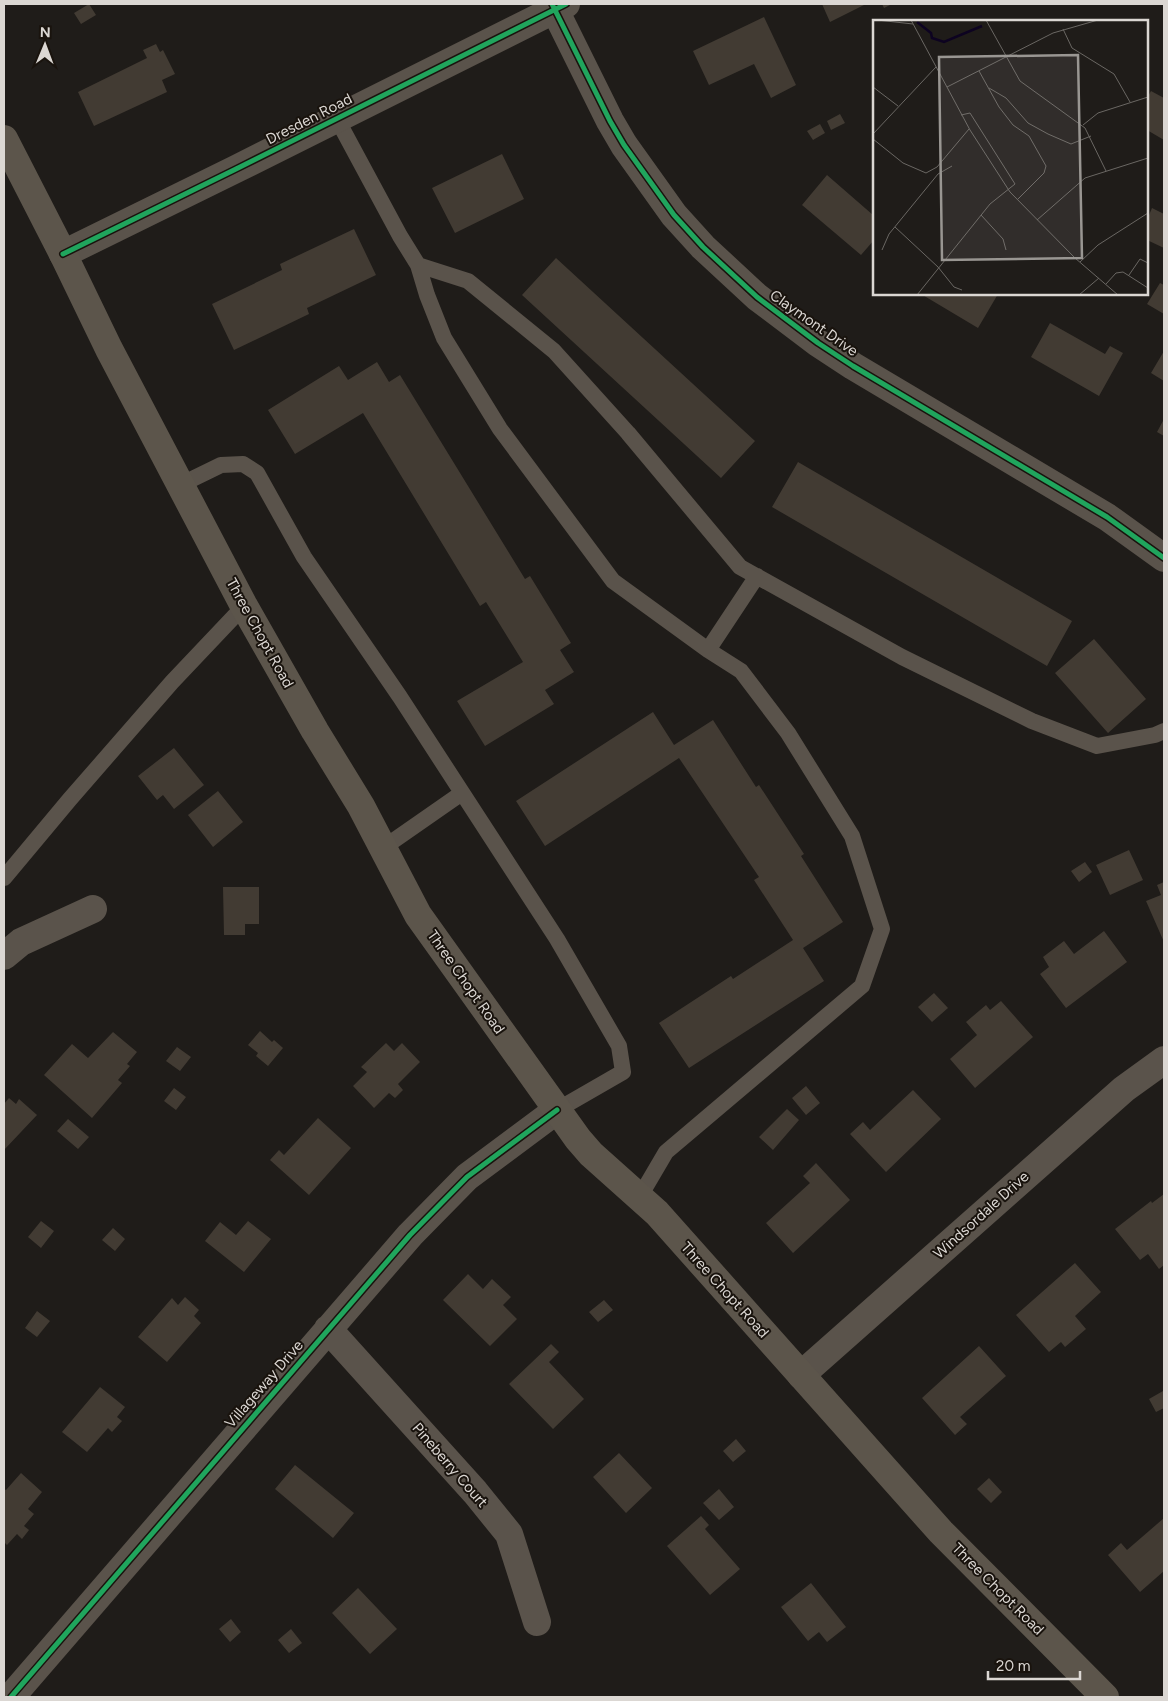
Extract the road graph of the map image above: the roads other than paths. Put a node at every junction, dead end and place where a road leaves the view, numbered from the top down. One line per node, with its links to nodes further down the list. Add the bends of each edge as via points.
1 (558, 6): 2 (street, Dresden Road); 7 (street, Claymont Drive, via 624,145 674,215 756,297 853,366 1107,517)
2 (337, 119): 4 (street, Dresden Road); 5 (lane)
3 (4, 139): 4 (main road, Three Chopt Road)
4 (62, 254): 6 (main road, Three Chopt Road)
5 (418, 265): 8 (lane, via 468,281 554,350 628,432 740,567); 10 (lane, via 444,338 500,429 613,582)
6 (180, 484): 9 (main road, Three Chopt Road); 12 (lane, via 222,465 243,464 257,472 304,557)
7 (1164, 558)
8 (757, 576): 10 (lane); 11 (lane, via 902,657 1032,721 1097,746)
9 (244, 606): 13 (main road, Three Chopt Road); 14 (lane, via 172,682)
10 (708, 650): 19 (lane, via 741,671 788,733 852,836 882,929 862,986 666,1152)
11 (1164, 731)
12 (462, 793): 13 (lane); 18 (lane, via 557,939 619,1046 624,1072)
13 (383, 848): 18 (main road, Three Chopt Road, via 418,915)
14 (4, 878)
15 (93, 909): 16 (street, via 21,942)
16 (4, 956)
17 (1164, 1060): 21 (street, Windsordale Drive, via 1124,1089)
18 (557, 1110): 19 (main road, Three Chopt Road, via 591,1154); 20 (street, Villageway Drive, via 467,1177 410,1235)
19 (639, 1198): 21 (main road, Three Chopt Road, via 657,1213)
20 (328, 1329): 22 (street, Pineberry Court, via 509,1534); 23 (street, Villageway Drive)
21 (801, 1375): 24 (main road, Three Chopt Road, via 942,1532)
22 (538, 1622)
23 (11, 1697)
24 (1105, 1697)

